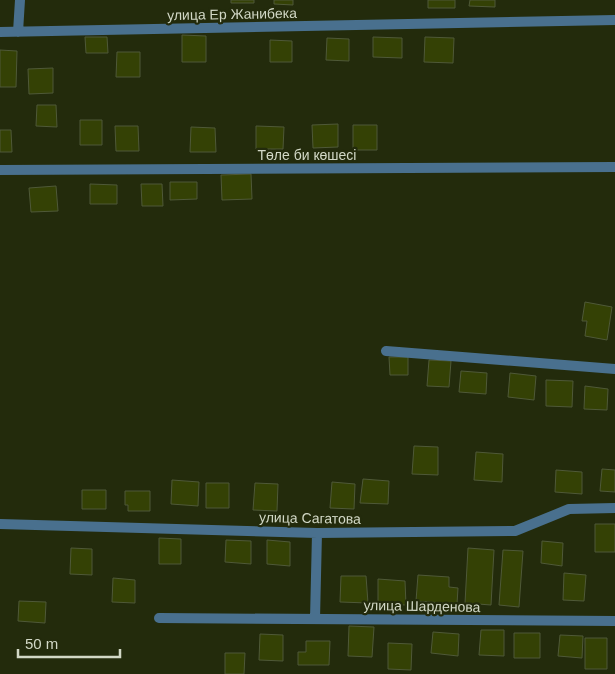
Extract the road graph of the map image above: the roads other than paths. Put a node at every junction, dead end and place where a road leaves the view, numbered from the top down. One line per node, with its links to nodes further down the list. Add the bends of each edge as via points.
1 (20, 0): 4 (street)
2 (615, 20): 4 (street, улица Ер Жанибека)
3 (0, 32): 4 (street, улица Ер Жанибека)
4 (18, 32)
5 (615, 167): 6 (street, Төле би көшесі)
6 (0, 170)
7 (386, 352): 8 (street)
8 (615, 369)
9 (615, 508): 11 (street, улица Сагатова, via 569,509 515,531)
10 (0, 524): 11 (street, улица Сагатова)
11 (317, 533): 13 (street)
12 (159, 618): 13 (street, улица Шарденова)
13 (315, 619): 14 (street, улица Шарденова)
14 (615, 621)

